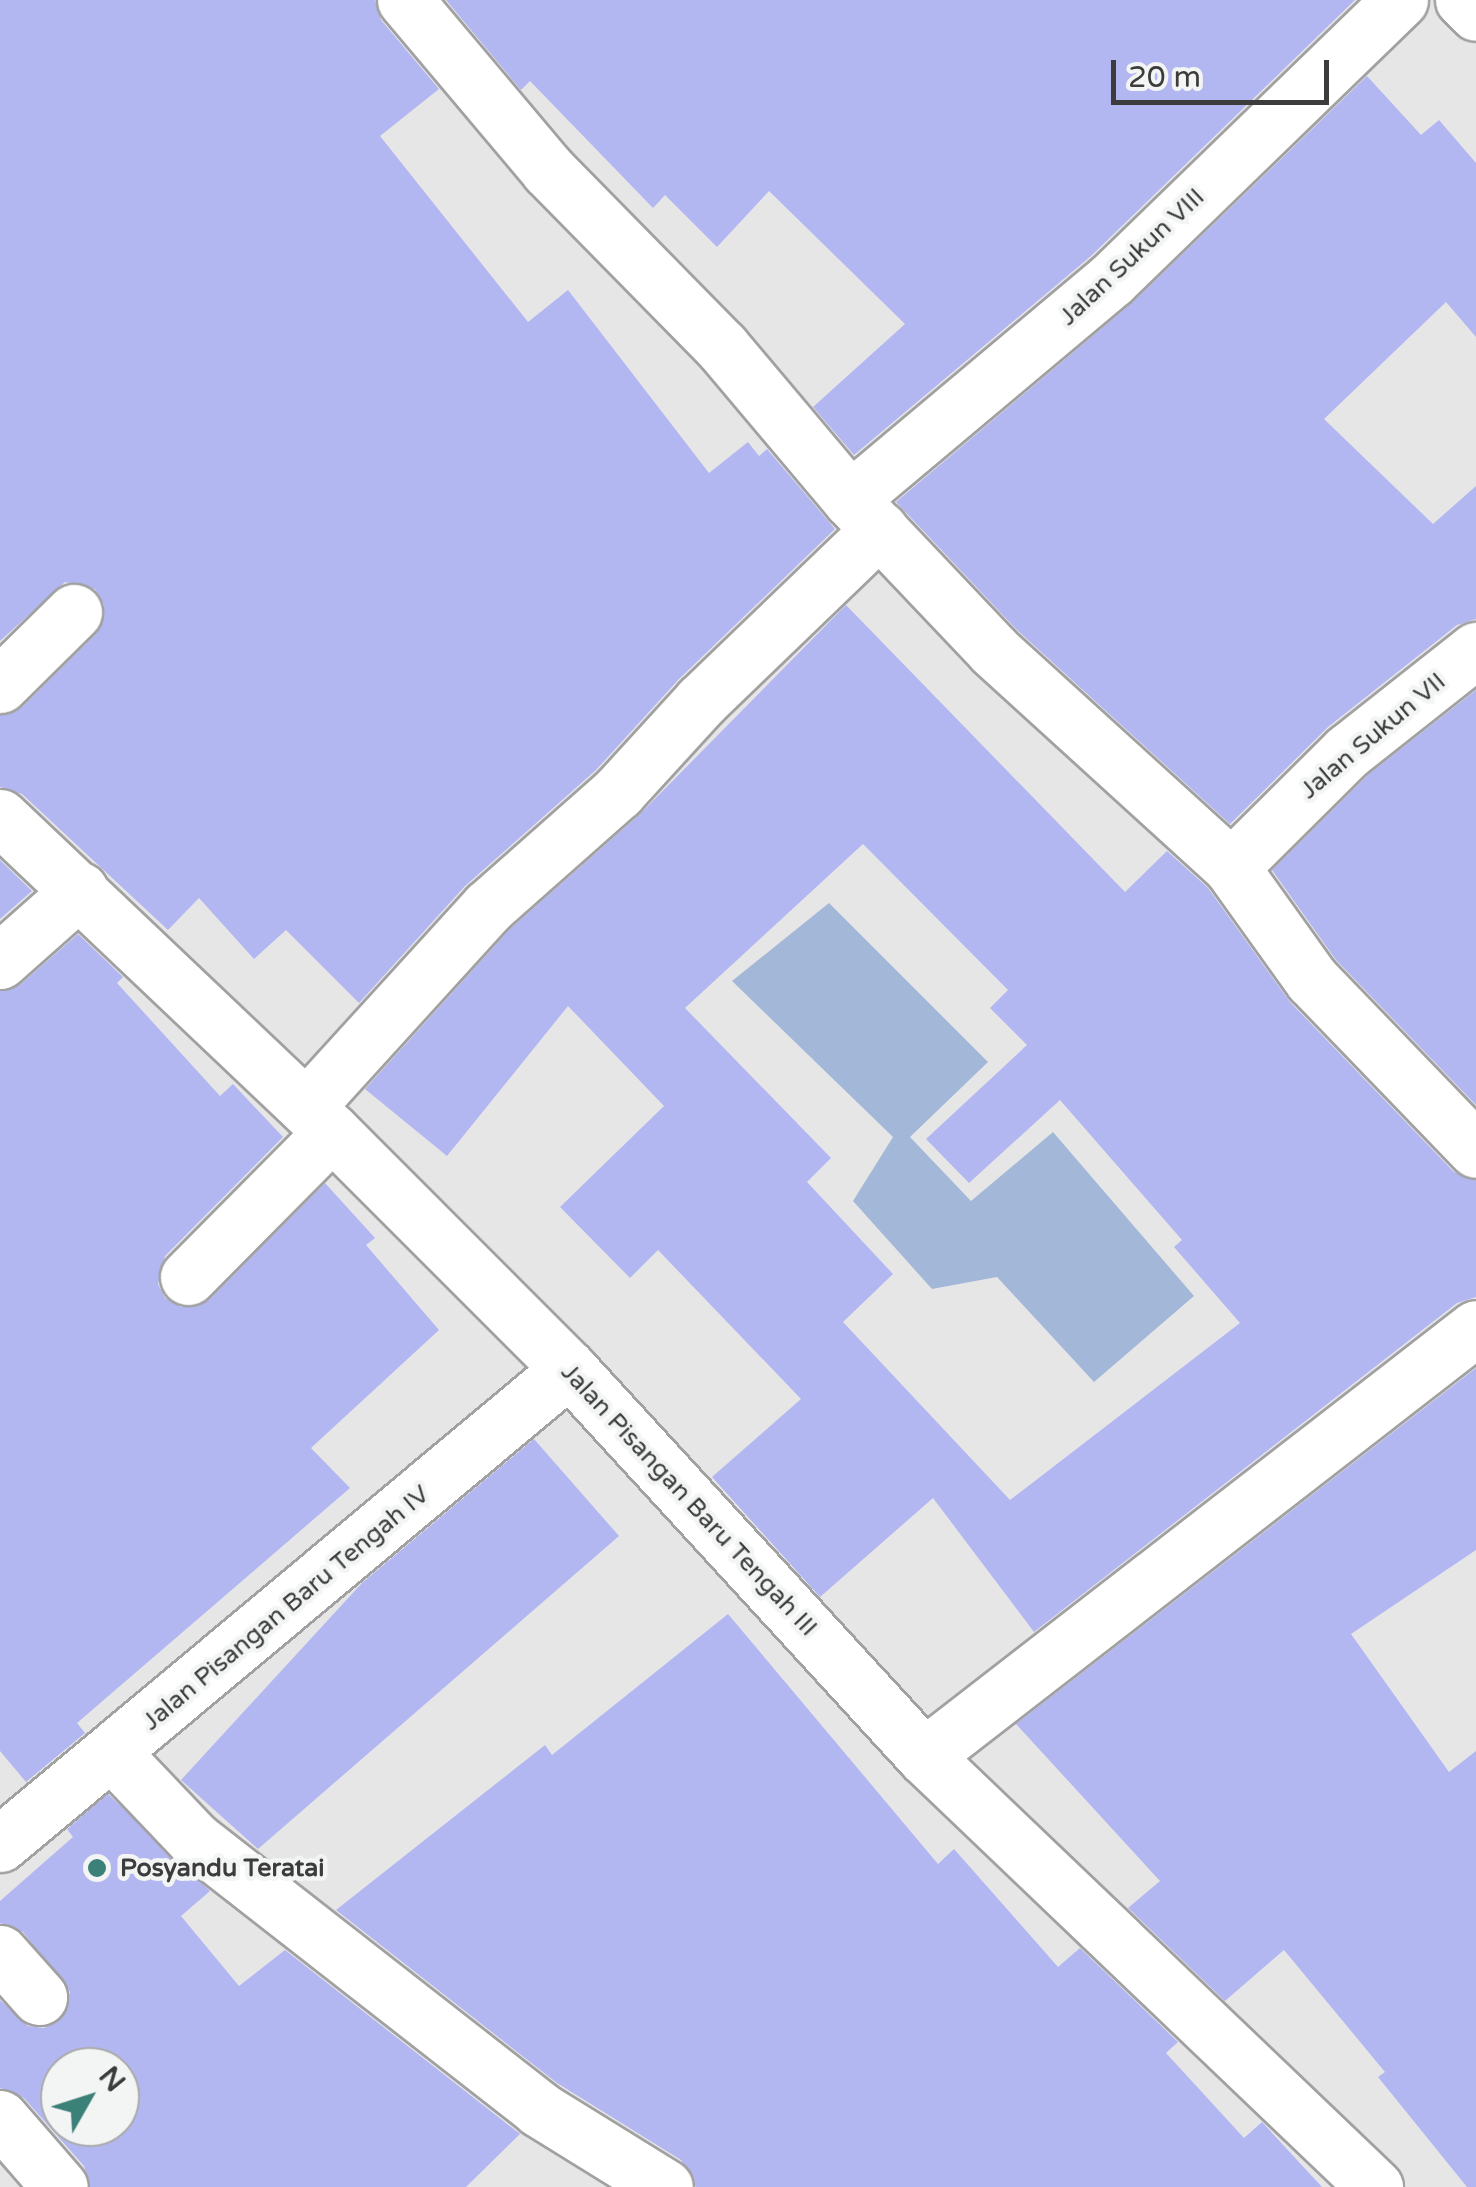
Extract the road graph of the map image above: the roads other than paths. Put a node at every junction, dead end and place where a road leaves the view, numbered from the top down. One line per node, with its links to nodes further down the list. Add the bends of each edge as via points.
1 (405, 0): 5 (street, via 548,170 722,346)
2 (1400, 0): 5 (street, Jalan Sukun VIII)
3 (1463, 0): 4 (street)
4 (1476, 13)
5 (865, 514): 10 (street, via 994,651); 13 (street, Jalan Sukun VIII, via 618,792 488,907)
6 (74, 612): 8 (street)
7 (1476, 650): 10 (street, Jalan Sukun VII, via 1348,751)
8 (0, 685)
9 (0, 816): 11 (street, Jalan Pisangan Baru Tengah III)
10 (1231, 867): 14 (street, via 1312,980)
11 (80, 890): 12 (street); 13 (street, Jalan Pisangan Baru Tengah III)
12 (0, 961)
13 (319, 1119): 15 (street, Jalan Sukun VIII); 17 (street, Jalan Pisangan Baru Tengah III)
14 (1476, 1150)
15 (188, 1278)
16 (1476, 1328): 19 (street)
17 (569, 1369): 18 (street, Jalan Pisangan Baru Tengah IV); 19 (street, Jalan Pisangan Baru Tengah III)
18 (114, 1755): 20 (street, Jalan Pisangan Baru Tengah IV); 25 (street, via 194,1838 539,2109)
19 (924, 1756): 26 (street, Jalan Pisangan Baru Tengah III)
20 (0, 1844)
21 (0, 1953): 22 (street)
22 (39, 1997)
23 (0, 2118): 24 (street)
24 (60, 2187)
25 (665, 2187)
26 (1375, 2187)

